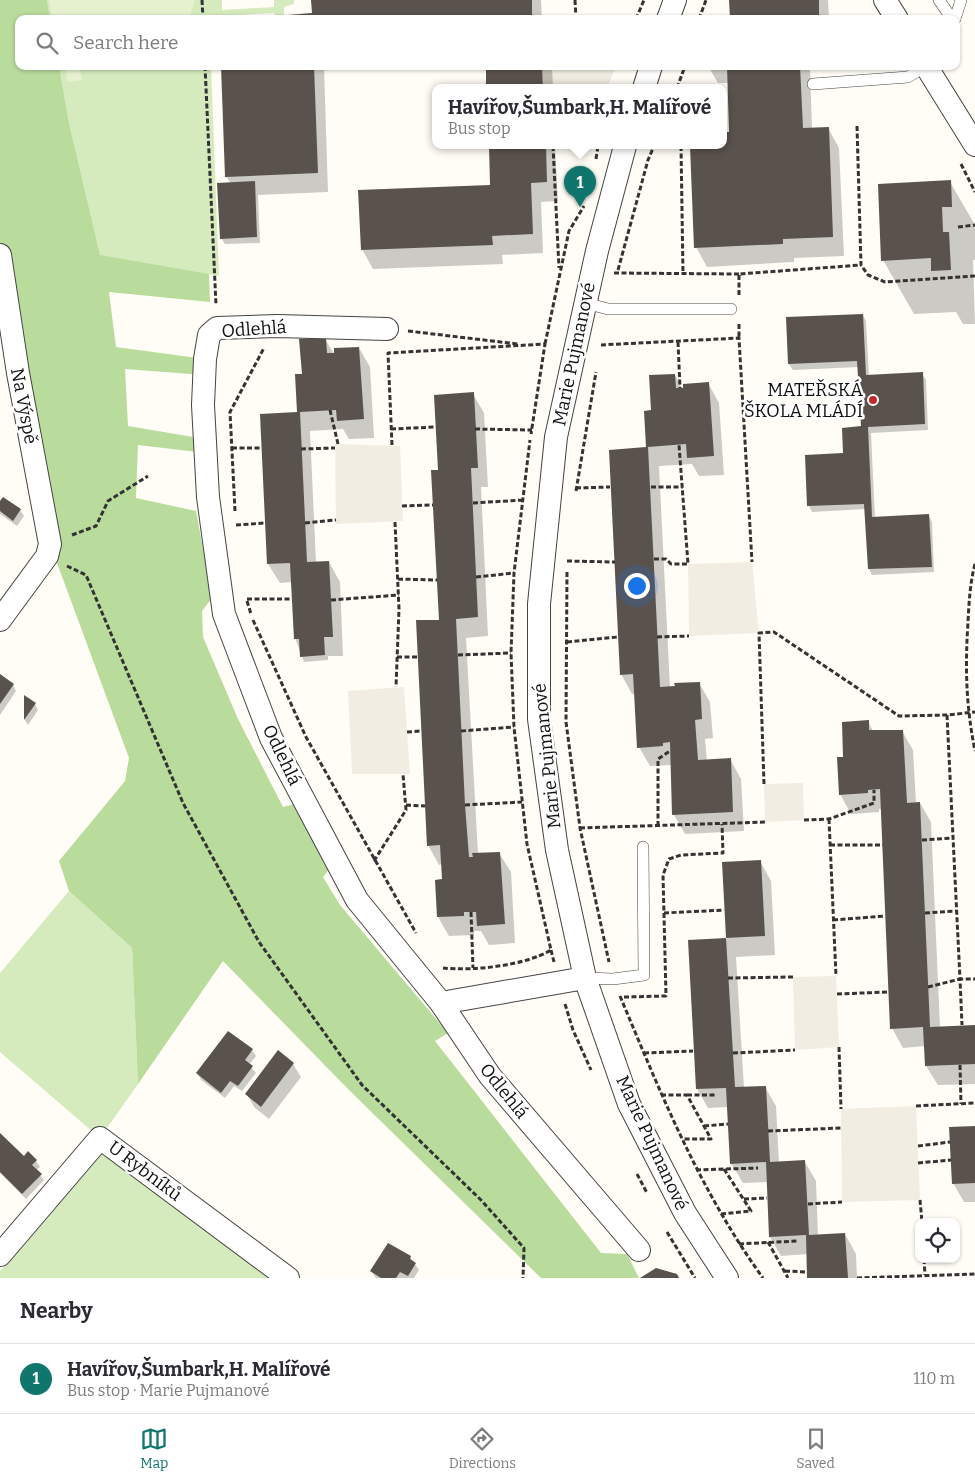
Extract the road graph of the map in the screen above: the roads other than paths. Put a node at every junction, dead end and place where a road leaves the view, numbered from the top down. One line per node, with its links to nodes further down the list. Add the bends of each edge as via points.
1 (675, 0): 5 (street)
2 (885, 0): 6 (street)
3 (939, 0): 7 (lane)
4 (962, 0): 8 (lane)
5 (669, 15)
6 (894, 15)
7 (950, 15)
8 (955, 15)
9 (651, 70): 11 (street)
10 (932, 70): 12 (lane, via 908,77); 13 (street)
11 (645, 84)
12 (813, 84)
13 (975, 145)
14 (624, 149): 16 (street, Marie Pujmanové)
15 (0, 255): 19 (street, Na Výspě, via 48,550)
16 (585, 303): 17 (lane, via 608,308); 21 (street, Marie Pujmanové, via 556,437 538,635 539,719 556,841)
17 (735, 305)
18 (387, 329): 22 (street, Odlehlá, via 217,328 209,335 203,405 208,497 224,614 271,738 358,900)
19 (0, 620)
20 (643, 847): 21 (lane, via 644,975)
21 (585, 978): 22 (street); 26 (street, Marie Pujmanové, via 629,1104 685,1213)
22 (441, 1003): 23 (street, Odlehlá, via 490,1076)
23 (639, 1250)
24 (0, 1255): 25 (street, U Rybníků, via 100,1138)
25 (288, 1278)
26 (727, 1278)

